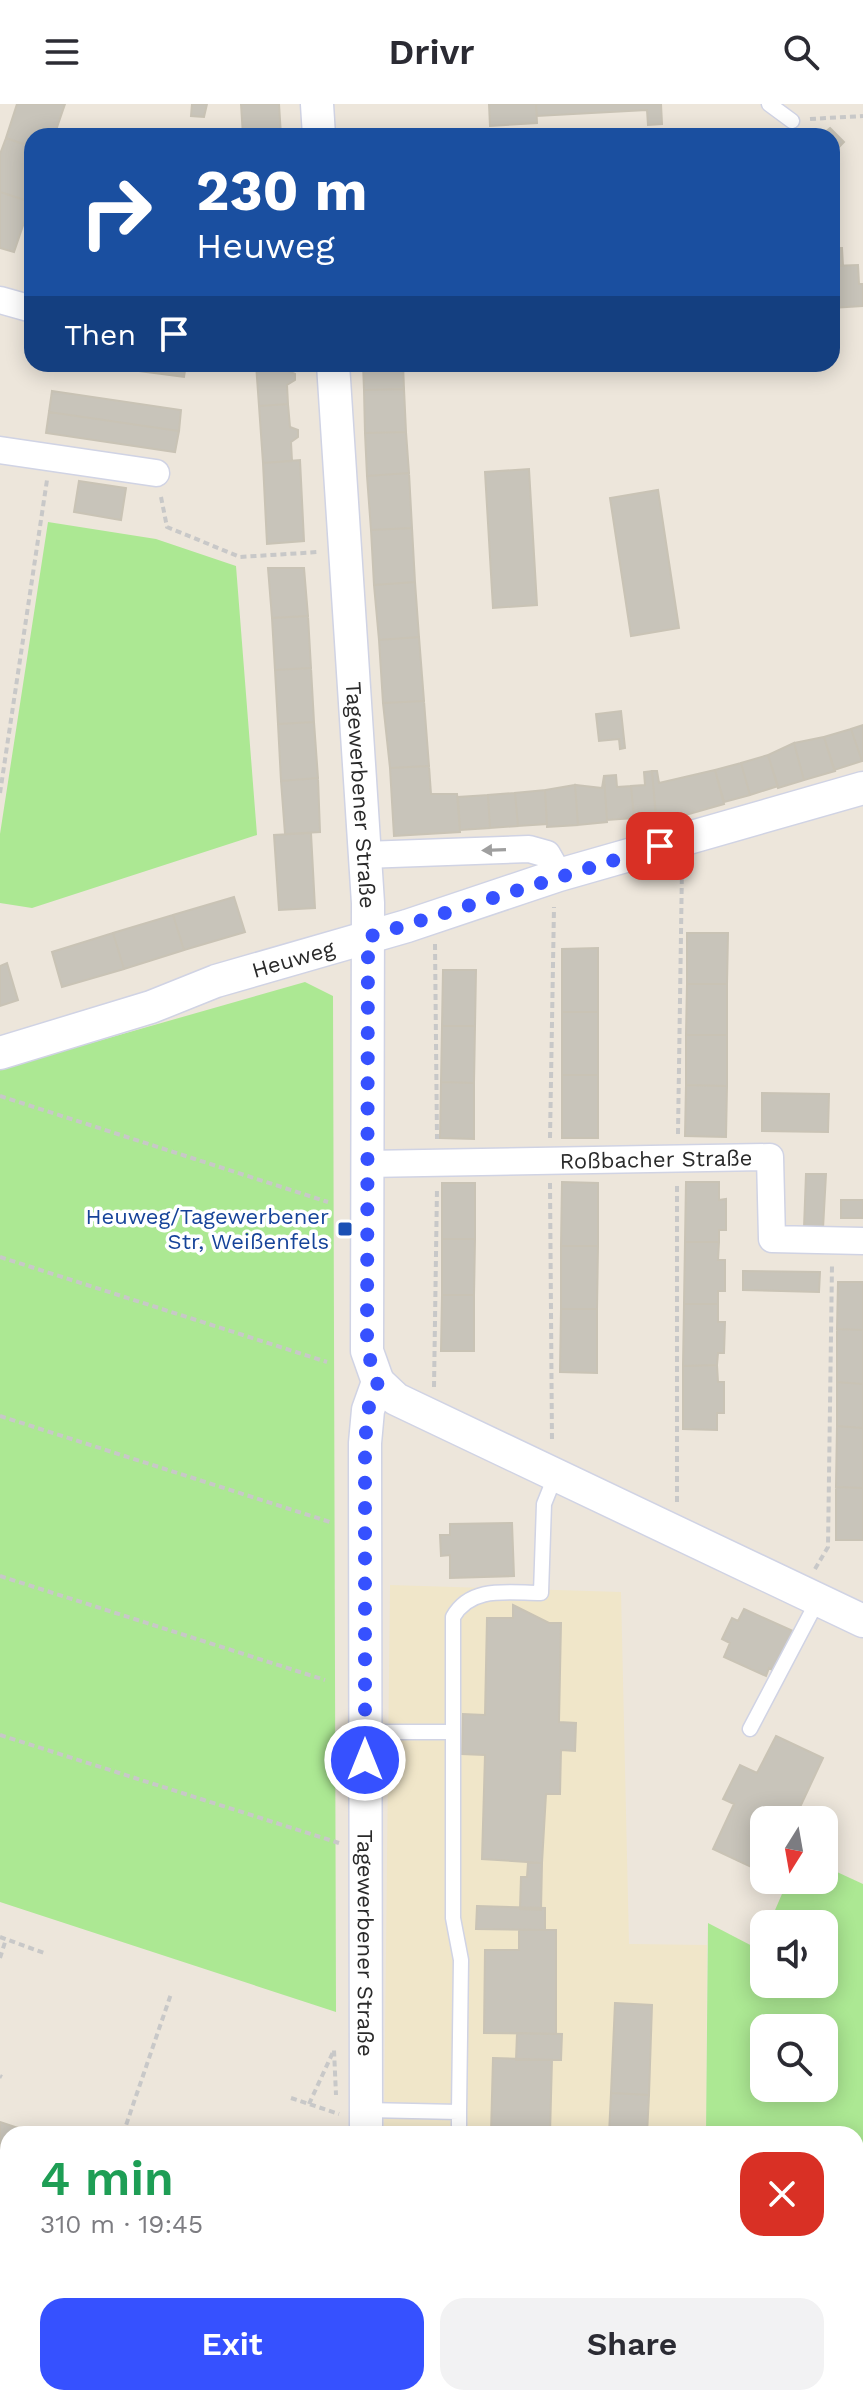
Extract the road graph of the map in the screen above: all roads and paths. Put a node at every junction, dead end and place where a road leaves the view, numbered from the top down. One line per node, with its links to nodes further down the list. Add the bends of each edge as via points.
1 (317, 104): 5 (street)
2 (769, 104): 4 (lane)
3 (863, 116): 4 (path)
4 (792, 121)
5 (318, 128)
6 (0, 300): 7 (street)
7 (24, 307)
8 (333, 372): 12 (street, Tagewerbener Straße)
9 (0, 450): 10 (street)
10 (51, 458): 11 (street); 14 (path)
11 (156, 473): 12 (path, via 167,527 240,557)
12 (344, 550): 16 (street, Tagewerbener Straße)
13 (863, 788): 15 (street, Heuweg)
14 (0, 793)
15 (683, 839): 17 (street, Heuweg); 21 (path)
16 (364, 855): 17 (street, one-way to 16, via 547,854 529,849); 18 (street, Tagewerbener Straße)
17 (557, 876): 18 (street, Heuweg); 22 (path)
18 (368, 937): 19 (street, Heuweg); 23 (street, Tagewerbener Straße)
19 (0, 1053)
20 (0, 1096): 24 (path)
21 (677, 1159): 22 (street, Roßbacher Straße); 25 (street, Roßbacher Straße, via 770,1157 772,1239); 33 (path)
22 (550, 1161): 23 (street, Roßbacher Straße); 31 (path)
23 (366, 1164): 29 (street, Tagewerbener Straße, via 367,1351)
24 (328, 1202)
25 (832, 1241): 26 (street, Roßbacher Straße); 35 (path, via 828,1547)
26 (863, 1241)
27 (0, 1257): 28 (path)
28 (327, 1362)
29 (378, 1382): 31 (street, via 396,1399); 39 (street, Tagewerbener Straße, via 365,1443)
30 (0, 1416): 32 (path)
31 (554, 1473): 33 (street); 40 (lane, via 544,1504 541,1593 483,1593 459,1606 453,1617)
32 (330, 1522)
33 (677, 1533): 35 (street)
34 (0, 1576): 37 (path)
35 (810, 1596): 36 (street); 38 (lane)
36 (863, 1621)
37 (325, 1680)
38 (750, 1729)
39 (365, 1732): 40 (lane); 42 (street, Tagewerbener Straße)
40 (453, 1732): 50 (lane, via 453,1918 461,1960)
41 (0, 1735): 42 (path, via 339,1844)
42 (365, 1845): 51 (street, Tagewerbener Straße)
43 (3, 1938): 44 (path); 45 (path)
44 (44, 1953)
45 (0, 1958)
46 (171, 1994): 52 (path)
47 (291, 2098): 48 (path)
48 (309, 2104): 49 (path); 51 (path, via 334,2050)
49 (322, 2109)
50 (459, 2112): 51 (lane); 53 (lane)
51 (356, 2119)
52 (126, 2126)
53 (459, 2126)

